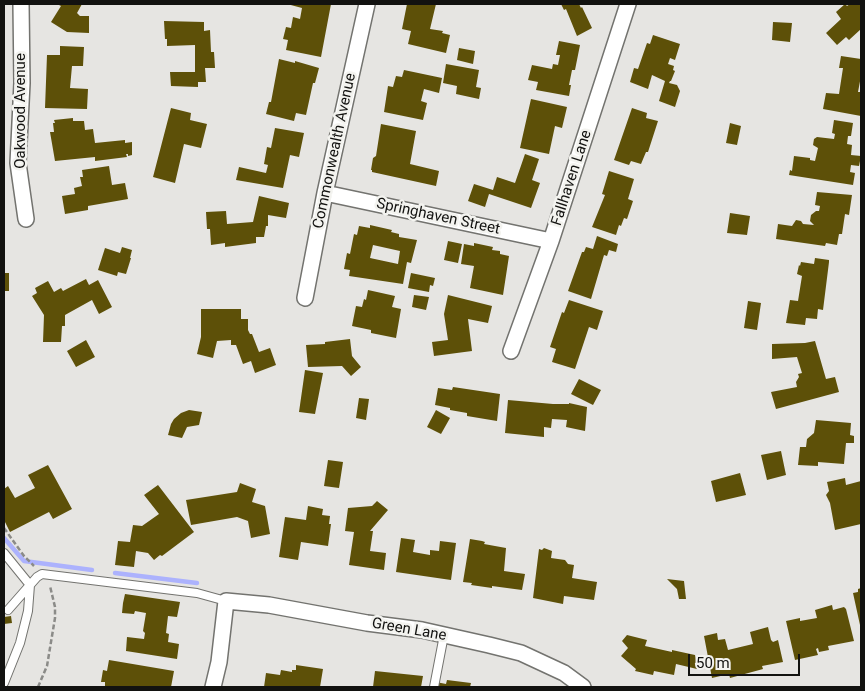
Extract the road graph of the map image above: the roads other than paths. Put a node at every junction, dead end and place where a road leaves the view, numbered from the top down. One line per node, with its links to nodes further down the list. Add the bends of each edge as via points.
1 (20, 4): 5 (street, Oakwood Avenue, via 22,83 18,163)
2 (367, 4): 4 (street, Commonwealth Avenue)
3 (628, 4): 6 (street, Fallhaven Lane)
4 (325, 193): 6 (street, Springhaven Street); 7 (street, Commonwealth Avenue)
5 (26, 218)
6 (551, 240): 8 (street, Fallhaven Lane)
7 (305, 298)
8 (511, 351)
9 (4, 553): 10 (lane)
10 (30, 585): 11 (lane, via 40,572 197,593); 12 (lane); 14 (lane, via 20,643)
11 (226, 601): 13 (street, Green Lane, via 269,605); 15 (street)
12 (8, 610)
13 (444, 635): 16 (lane); 17 (street, Green Lane, via 521,653 564,673)
14 (4, 682)
15 (213, 687)
16 (434, 687)
17 (583, 687)

